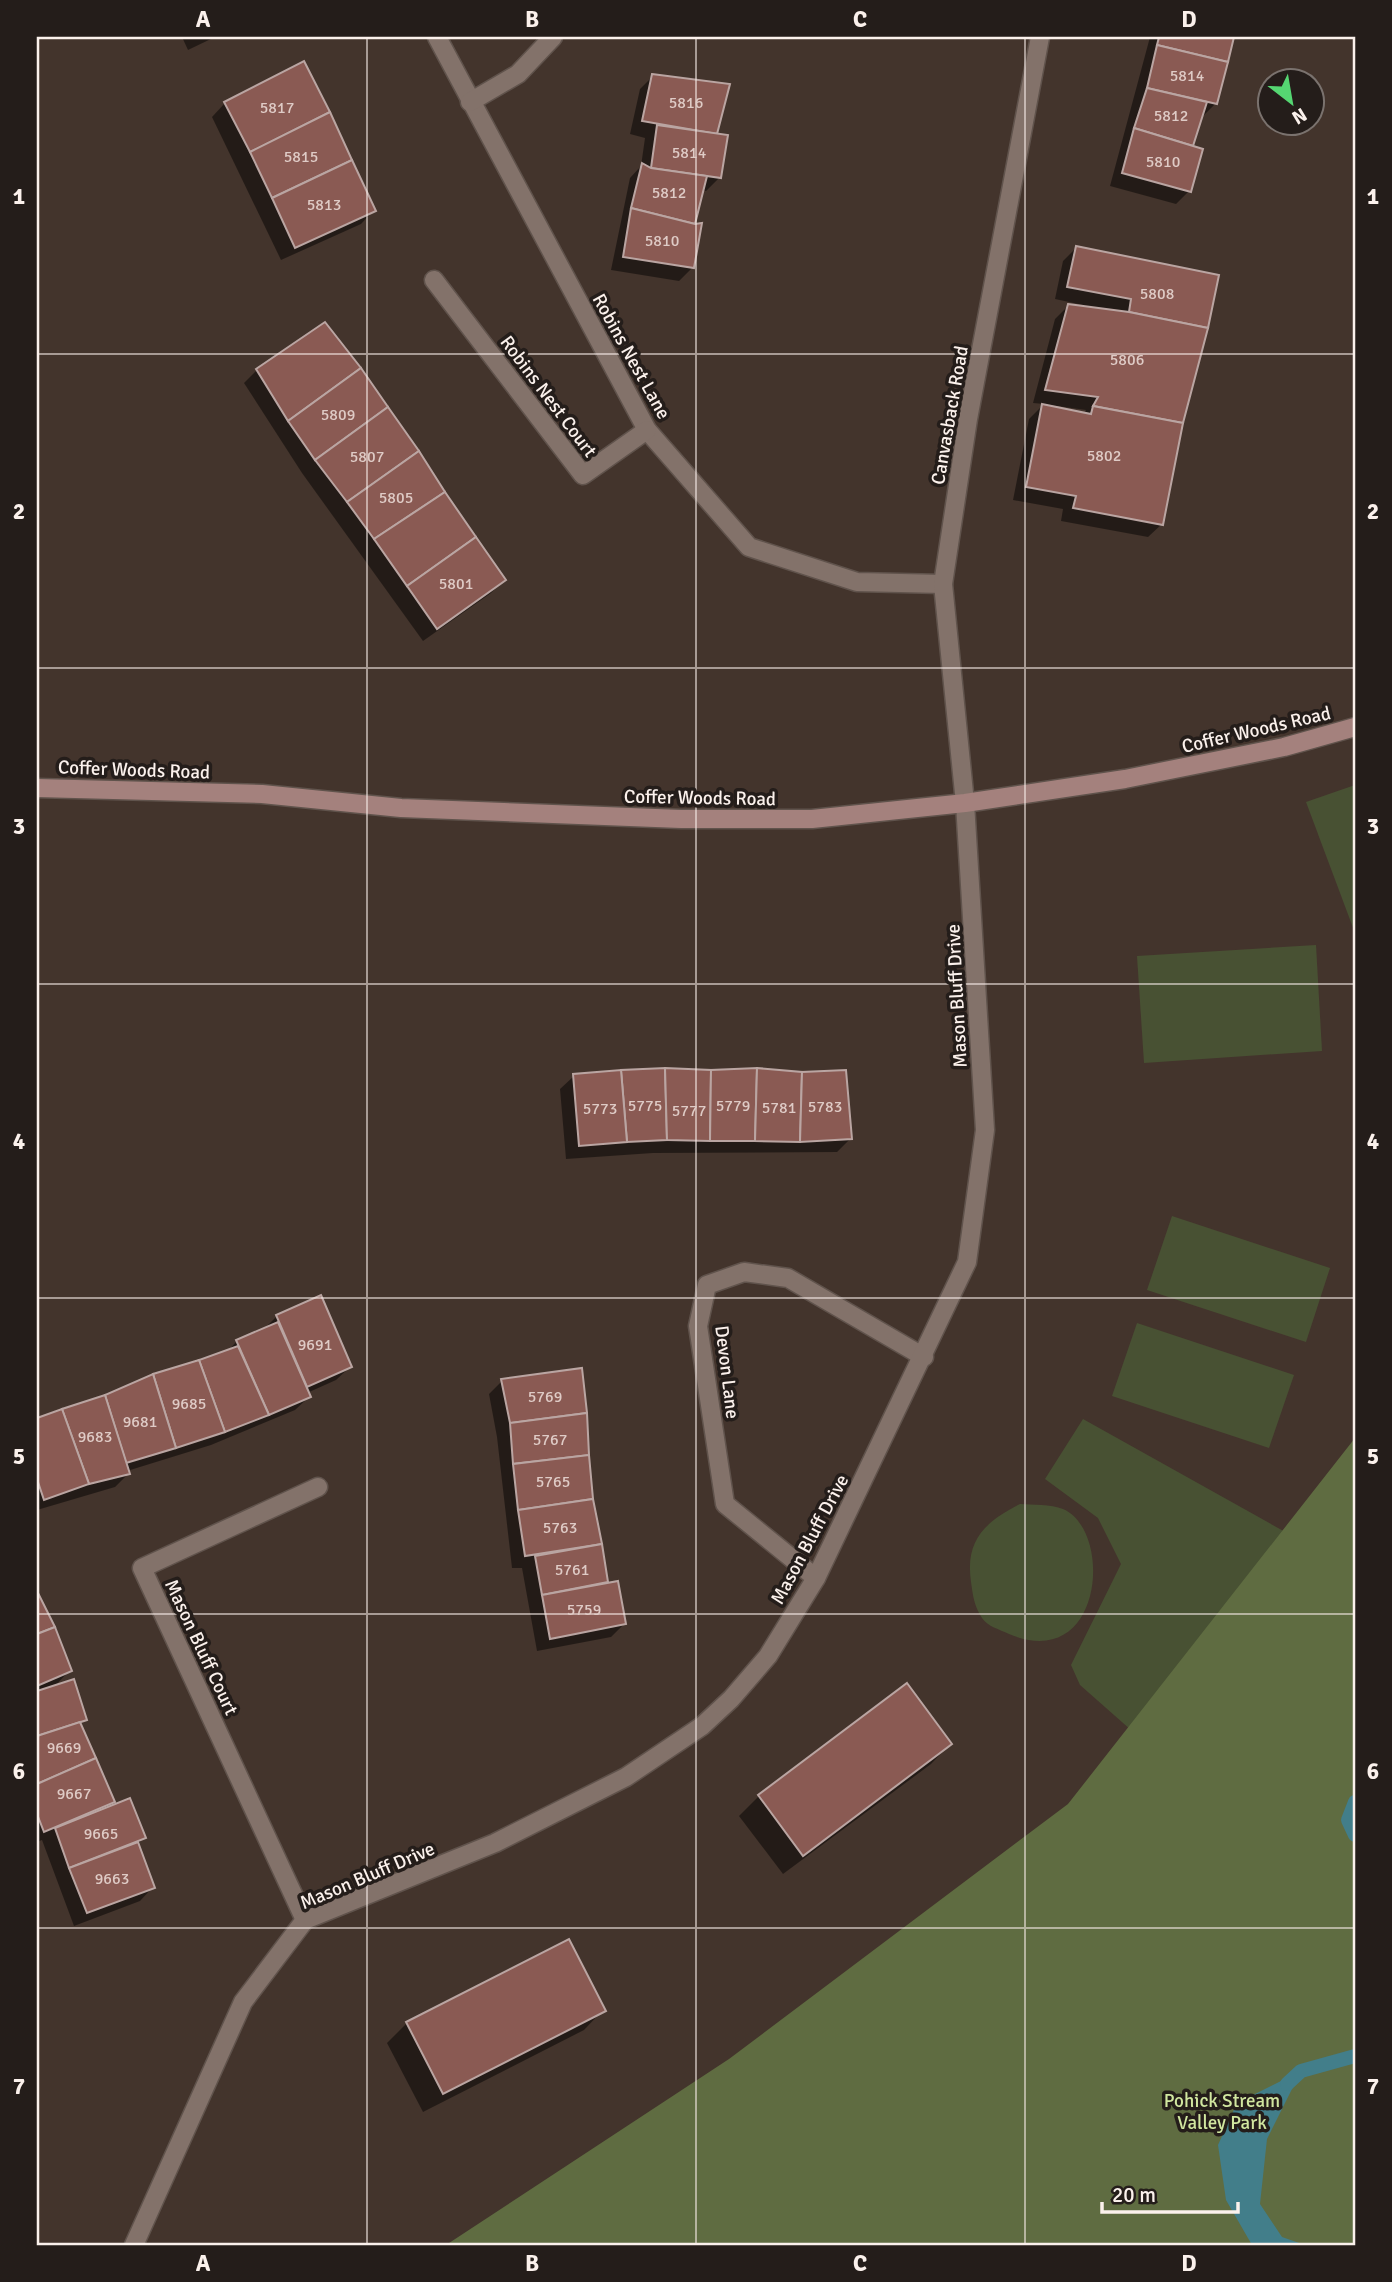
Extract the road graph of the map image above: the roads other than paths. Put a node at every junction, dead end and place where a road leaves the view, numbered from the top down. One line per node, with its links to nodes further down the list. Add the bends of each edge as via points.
1 (437, 37): 4 (street, Robins Nest Lane)
2 (553, 37): 4 (street, via 518,74)
3 (1040, 37): 7 (street, Canvasback Road, via 968,419)
4 (470, 102): 6 (street, Robins Nest Lane)
5 (434, 280): 6 (street, Robins Nest Court, via 583,475)
6 (647, 430): 7 (street, Robins Nest Lane, via 749,547 857,582)
7 (943, 584): 10 (street, Canvasback Road)
8 (1355, 727): 10 (street, Coffer Woods Road, via 1284,747 1125,779)
9 (37, 788): 10 (street, Coffer Woods Road, via 262,794 401,808 681,819 812,818)
10 (965, 803): 11 (street, Mason Bluff Drive, via 985,1130 967,1262)
11 (924, 1357): 13 (street, Mason Bluff Drive); 13 (street, Devon Lane, via 788,1278 744,1272 706,1285 698,1326 725,1504)
12 (318, 1487): 14 (street, Mason Bluff Court, via 142,1568)
13 (817, 1578): 14 (street, Mason Bluff Drive, via 768,1656 702,1726 666,1753 495,1843)
14 (304, 1920): 15 (street, Mason Bluff Drive, via 243,2003)
15 (134, 2245)

